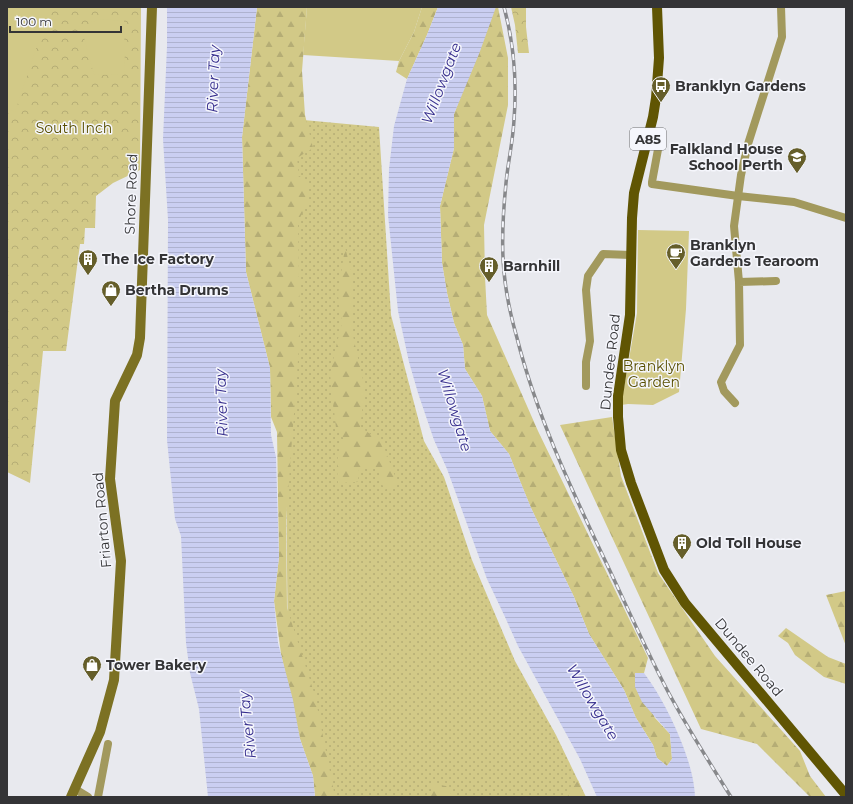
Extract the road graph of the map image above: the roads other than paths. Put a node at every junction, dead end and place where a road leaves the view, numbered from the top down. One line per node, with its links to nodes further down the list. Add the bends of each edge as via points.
1 (152, 7): 11 (street, Shore Road, via 140,338 137,355)
2 (658, 7): 4 (main road, Dundee Road / A85, via 659,64)
3 (781, 7): 5 (street, via 782,37 748,144)
4 (650, 132): 5 (street, via 659,144 652,184); 7 (main road, Dundee Road / A85, via 634,193)
5 (738, 196): 6 (street, via 794,202); 9 (street, via 734,226)
6 (846, 218)
7 (632, 255): 10 (street, via 604,254 588,276 586,290 590,341 586,362); 15 (main road, Dundee Road / A85, via 630,314 618,396 621,450 664,570 685,603)
8 (776, 281): 9 (street)
9 (739, 282): 12 (street, via 740,345 721,382 724,391)
10 (586, 386)
11 (115, 401): 14 (street, Friarton Road, via 110,479 121,561 114,680 100,732)
12 (735, 403)
13 (108, 744): 17 (street)
14 (73, 793): 16 (street)
15 (846, 795)
16 (88, 797)
17 (98, 797)

